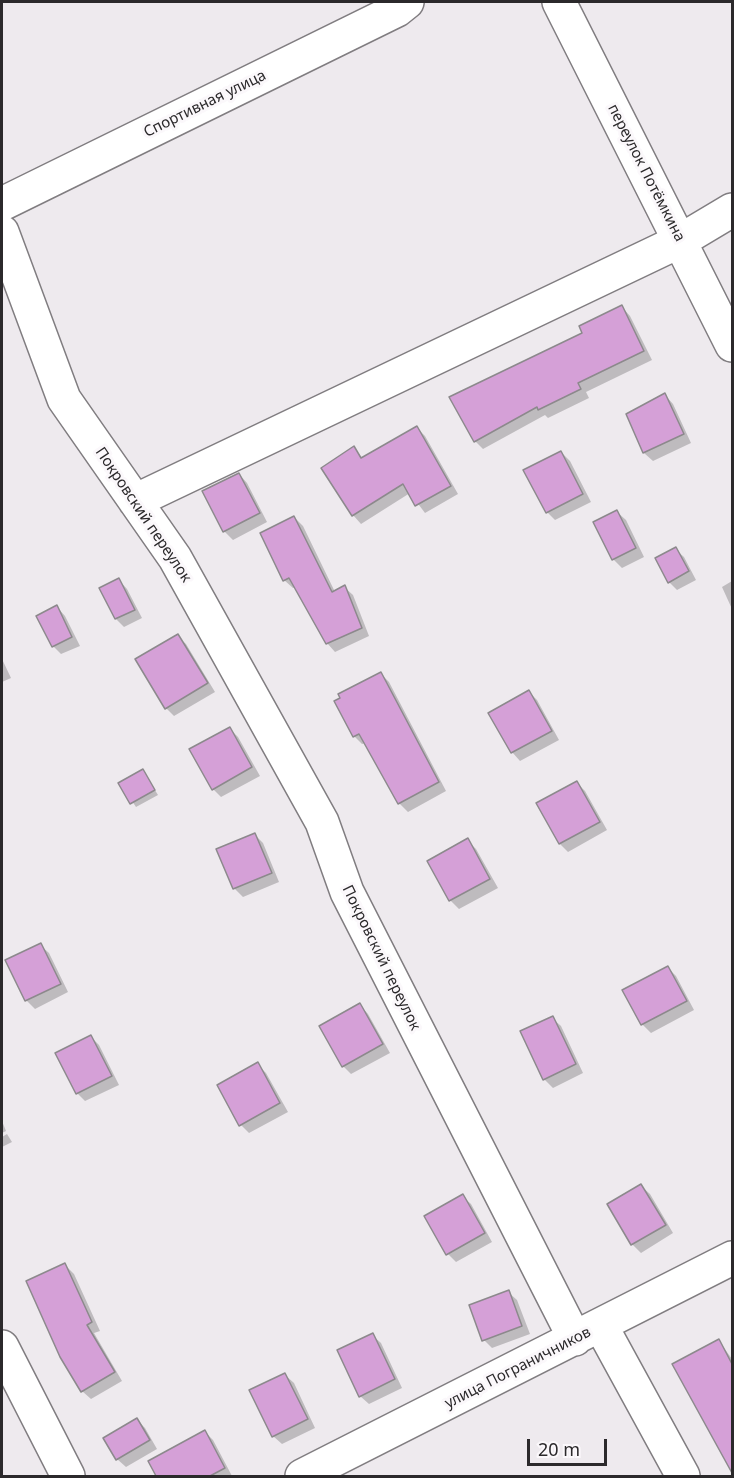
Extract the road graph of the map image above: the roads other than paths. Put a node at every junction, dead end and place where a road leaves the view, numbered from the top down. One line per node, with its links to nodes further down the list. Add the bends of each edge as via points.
1 (407, 2): 3 (street, Спортивная улица)
2 (559, 2): 6 (street, переулок Потёмкина)
3 (2, 204)
4 (732, 210): 6 (street)
5 (2, 232): 8 (street, Покровский переулок, via 64,399)
6 (680, 241): 7 (street, переулок Потёмкина); 8 (street)
7 (732, 345)
8 (135, 501): 10 (street, Покровский переулок, via 176,558 322,822 347,892)
9 (732, 1258): 10 (street, улица Пограничников)
10 (588, 1333): 13 (street, улица Пограничников); 14 (street, Покровский переулок)
11 (2, 1347): 12 (street)
12 (68, 1476)
13 (302, 1476)
14 (682, 1476)

